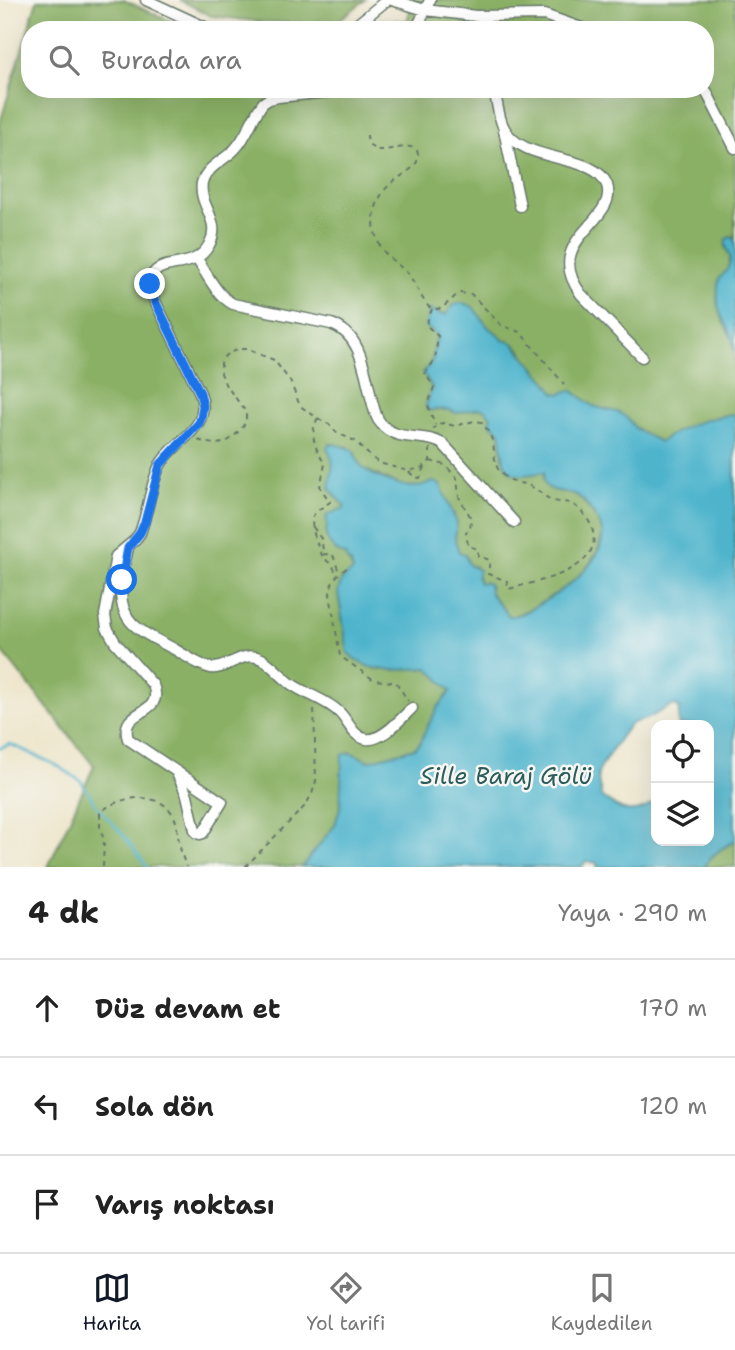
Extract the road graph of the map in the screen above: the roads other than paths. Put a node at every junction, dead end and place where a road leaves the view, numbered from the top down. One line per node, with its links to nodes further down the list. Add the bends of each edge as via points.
1 (146, 0): 5 (street)
2 (389, 0): 3 (street); 6 (street)
3 (428, 5): 4 (street); 7 (street)
4 (477, 16): 8 (street); 9 (street, via 544,15)
5 (192, 21)
6 (362, 21)
7 (420, 21)
8 (478, 21)
9 (561, 21)
10 (274, 98): 16 (street, via 263,103 239,146 203,181 214,227 209,245)
11 (496, 98): 13 (street)
12 (710, 98): 14 (street)
13 (503, 127): 15 (street); 17 (street, via 531,151 581,164 601,175 608,194 605,204 576,241 570,275 581,294)
14 (735, 148)
15 (520, 206)
16 (197, 258): 18 (street, via 227,301 343,330 357,347 379,421 397,435 438,441); 19 (street, via 160,268 150,284 202,400 201,418 160,465 145,522)
17 (642, 357)
18 (514, 522)
19 (128, 548): 20 (street, via 122,606 137,628 208,667 238,658 260,658 290,683 338,711 366,740 383,734); 21 (street, via 114,562 105,622 153,685 156,696 128,721 126,732 133,743)
20 (412, 708)
21 (176, 771): 21 (street, via 195,830 203,833 222,802)

